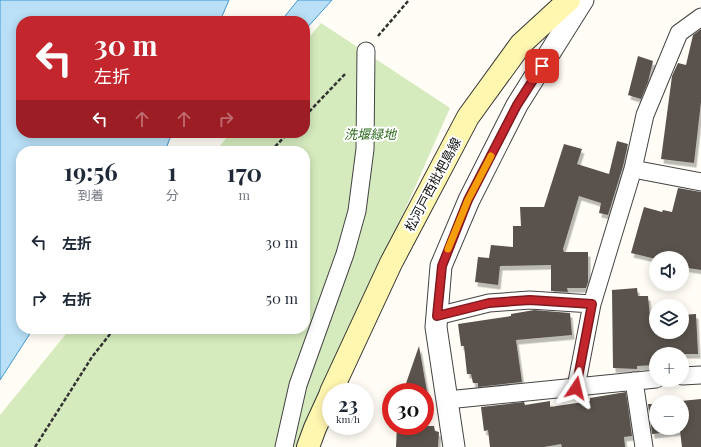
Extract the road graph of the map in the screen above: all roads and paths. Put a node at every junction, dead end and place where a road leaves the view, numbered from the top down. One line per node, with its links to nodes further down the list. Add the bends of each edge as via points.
1 (569, 0): 16 (main road, 松河戸西枇杷島線, via 521,44 468,118 390,263)
2 (583, 0): 10 (street, via 517,105 468,200 442,266)
3 (701, 17): 7 (street, via 679,33 645,114)
4 (366, 51): 21 (street, via 365,149 357,211 345,254 298,385)
5 (283, 138): 6 (path)
6 (276, 146)
7 (632, 169): 8 (street); 9 (street)
8 (701, 182)
9 (592, 304): 10 (street, via 523,300 489,303); 17 (street)
10 (437, 316): 18 (street, via 436,327)
11 (110, 334): 20 (path, via 92,357)
12 (701, 375): 13 (street)
13 (689, 376)
14 (649, 380): 15 (street)
15 (634, 381): 17 (street); 24 (street)
16 (335, 383)
17 (576, 388): 18 (street)
18 (447, 400): 23 (street)
19 (322, 412): 22 (main road, 松河戸西枇杷島線)
20 (35, 447)
21 (284, 447)
22 (308, 447)
23 (454, 447)
24 (644, 447)

